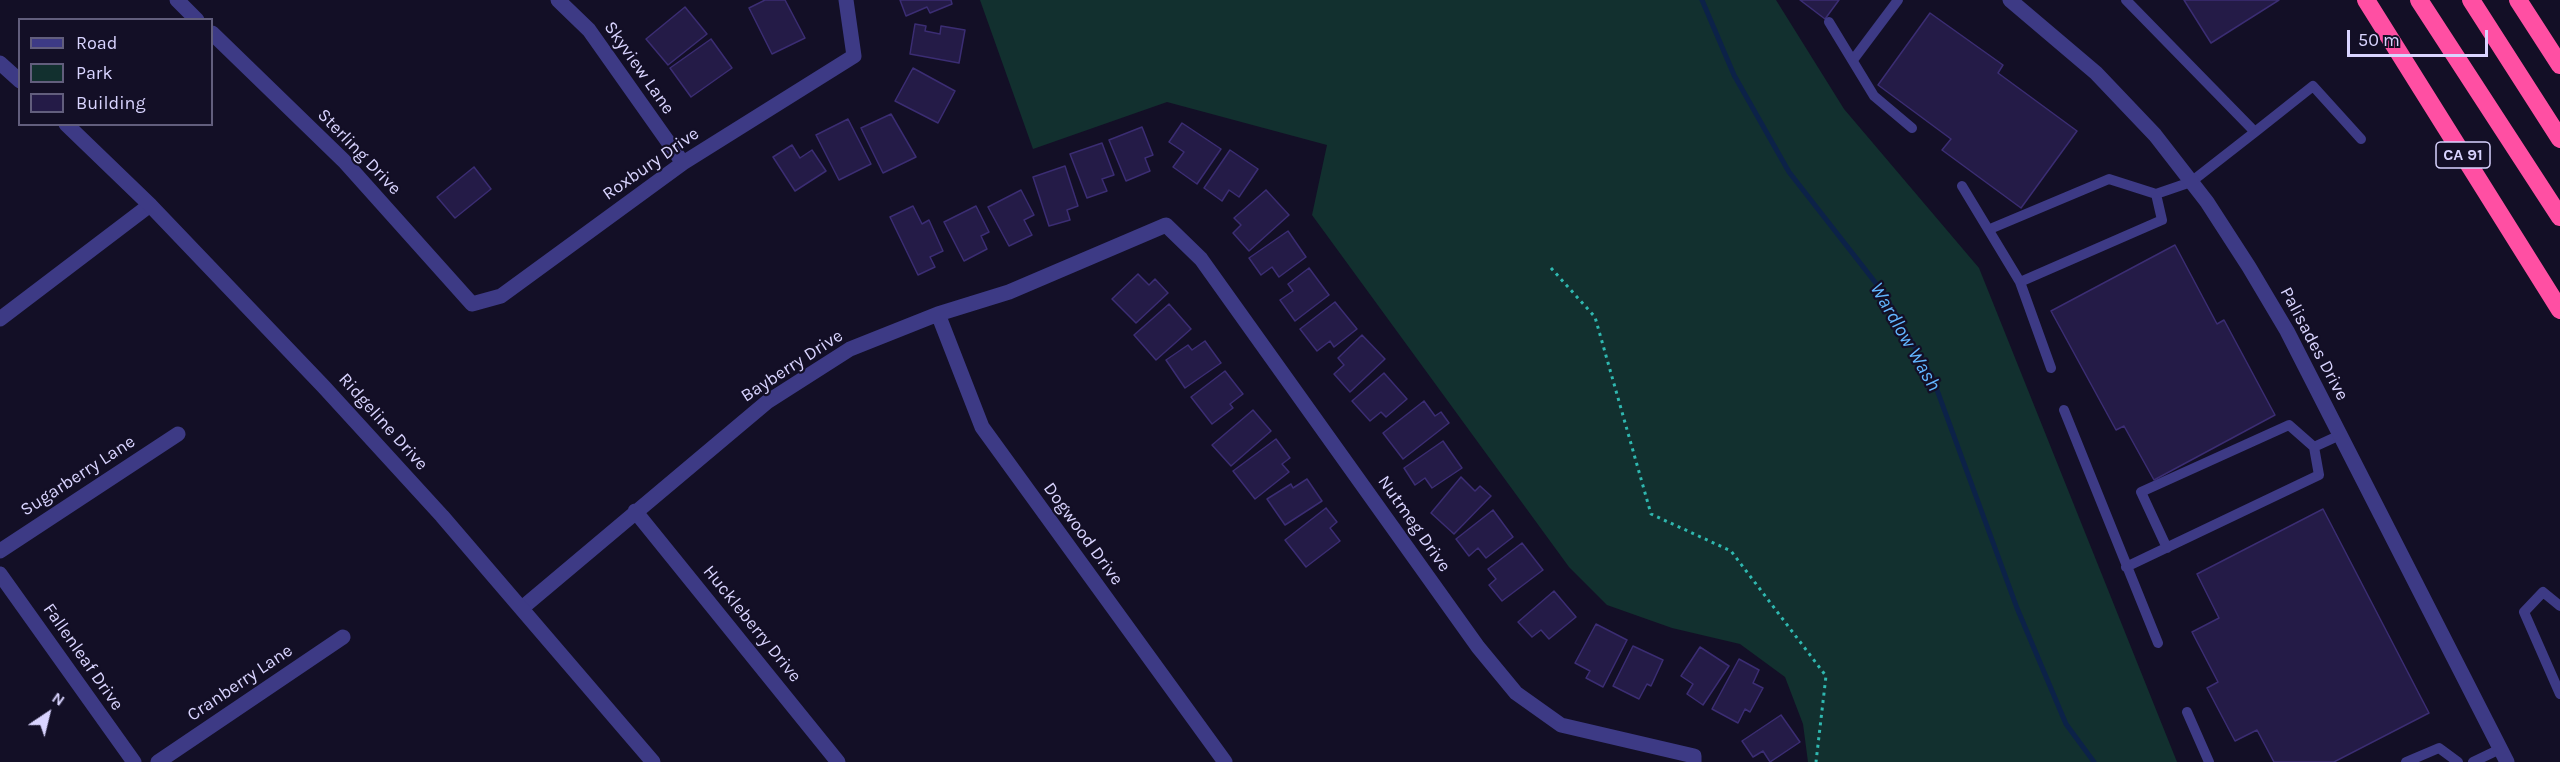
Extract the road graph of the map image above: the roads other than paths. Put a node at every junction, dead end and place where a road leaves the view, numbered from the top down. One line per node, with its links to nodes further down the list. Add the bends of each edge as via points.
1 (177, 0): 11 (street)
2 (558, 0): 23 (street, Skyview Lane, via 590,30)
3 (846, 0): 23 (street, Roxbury Drive, via 854,56)
4 (1898, 0): 14 (lane)
5 (2010, 0): 24 (street, Palisades Drive, via 2096,73 2155,135)
6 (2126, 0): 20 (lane)
7 (2366, 0): 33 (highway, CA 91)
8 (2419, 0): 28 (highway)
9 (2471, 0): 22 (highway)
10 (2518, 0): 16 (highway)
11 (195, 18)
12 (1829, 22): 14 (lane)
13 (213, 34): 32 (street, Sterling Drive, via 344,161)
14 (1853, 60): 19 (lane, via 1874,96)
15 (0, 63): 17 (street)
16 (2560, 65)
17 (18, 79)
18 (68, 126): 27 (street, Ridgeline Drive)
19 (1912, 128)
20 (2255, 132): 21 (lane, via 2313,86); 24 (lane)
21 (2361, 139)
22 (2560, 140)
23 (683, 163): 32 (street, Roxbury Drive, via 501,296)
24 (2191, 182): 26 (lane); 39 (street, Palisades Drive, via 2287,331)
25 (1962, 186): 30 (lane)
26 (2156, 194): 30 (lane, via 2109,179); 31 (lane, via 2162,220)
27 (150, 205): 35 (street); 47 (street, Ridgeline Drive, via 324,387)
28 (2560, 218)
29 (1166, 225): 34 (street, Bayberry Drive, via 1009,292); 53 (street, Nutmeg Drive, via 1201,259 1478,647 1516,693 1561,725)
30 (1990, 229): 31 (lane)
31 (2020, 282): 36 (lane)
32 (472, 304)
33 (2560, 310)
34 (938, 314): 41 (street, Bayberry Drive, via 850,349 767,402); 58 (street, Dogwood Drive, via 982,427)
35 (0, 319)
36 (2051, 368)
37 (2064, 410): 44 (lane)
38 (178, 434): 43 (street, Sugarberry Lane)
39 (2340, 435): 40 (lane); 52 (street, Palisades Drive)
40 (2314, 447): 42 (lane, via 2319,476); 42 (lane, via 2289,426 2141,492)
41 (635, 511): 47 (street, Bayberry Drive); 57 (street, Huckleberry Drive)
42 (2167, 548): 44 (lane)
43 (0, 551)
44 (2126, 567): 49 (lane)
45 (0, 574): 54 (street, Fallenleaf Drive)
46 (2560, 606): 50 (lane, via 2543,592 2524,612)
47 (522, 608): 56 (street, Ridgeline Drive)
48 (343, 637): 55 (street, Cranberry Lane)
49 (2158, 643)
50 (2560, 694)
51 (2187, 712): 59 (lane)
52 (2504, 755): 62 (lane)
53 (1694, 759)
54 (134, 762)
55 (159, 762)
56 (653, 762)
57 (837, 762)
58 (1225, 762)
59 (2209, 762)
60 (2406, 762): 61 (lane, via 2439,748)
61 (2458, 762)
62 (2473, 762)

